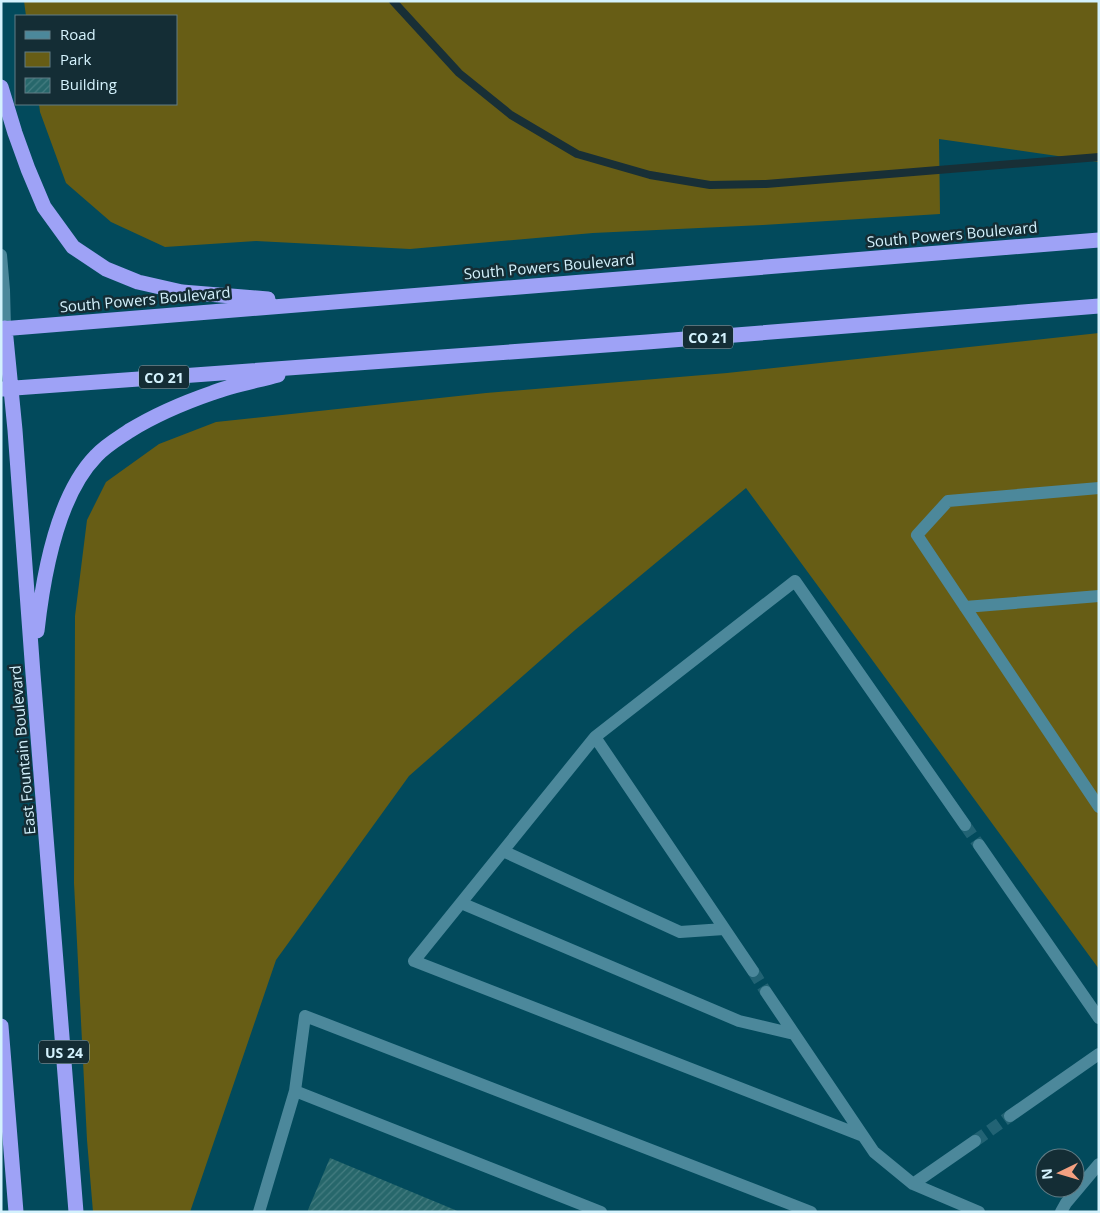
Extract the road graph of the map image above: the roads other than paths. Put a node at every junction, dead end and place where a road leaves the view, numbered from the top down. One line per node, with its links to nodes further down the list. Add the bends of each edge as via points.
1 (1, 88): 4 (highway, via 44,207 73,246 106,269 138,282 182,292)
2 (1099, 240): 4 (highway, South Powers Boulevard)
3 (1, 255): 6 (street, East Fountain Boulevard)
4 (309, 303): 6 (highway, South Powers Boulevard)
5 (1099, 306): 7 (highway, CO 21)
6 (3, 328): 8 (highway, East Fountain Boulevard / US 24)
7 (316, 365): 8 (highway, CO 21); 12 (highway, via 213,392 149,419 111,442 95,456 66,504 47,564)
8 (6, 389): 12 (highway, East Fountain Boulevard / US 24)
9 (1099, 488): 11 (street, via 948,501 918,535)
10 (1099, 596): 11 (street)
11 (965, 607): 14 (street)
12 (33, 674): 34 (highway, East Fountain Boulevard / US 24)
13 (595, 737): 16 (street, via 795,581); 18 (street); 20 (street)
14 (1094, 793): 15 (street)
15 (1099, 807)
16 (965, 825)
17 (979, 846): 23 (street)
18 (503, 851): 19 (street); 20 (street, via 680,932)
19 (461, 903): 25 (street, via 740,1021); 29 (street, via 414,961)
20 (724, 929): 21 (street)
21 (753, 971)
22 (766, 992): 25 (street)
23 (1099, 1018)
24 (1, 1026): 33 (highway)
25 (794, 1034): 29 (street)
26 (1099, 1054): 28 (street)
27 (296, 1091): 35 (street); 36 (street); 37 (street, via 305,1016)
28 (1010, 1116)
29 (863, 1136): 32 (street, via 874,1152)
30 (975, 1140): 32 (street)
31 (1099, 1164): 39 (street)
32 (913, 1184): 38 (street)
33 (16, 1212)
34 (76, 1212)
35 (260, 1212)
36 (601, 1212)
37 (811, 1212)
38 (979, 1212)
39 (1061, 1212)

